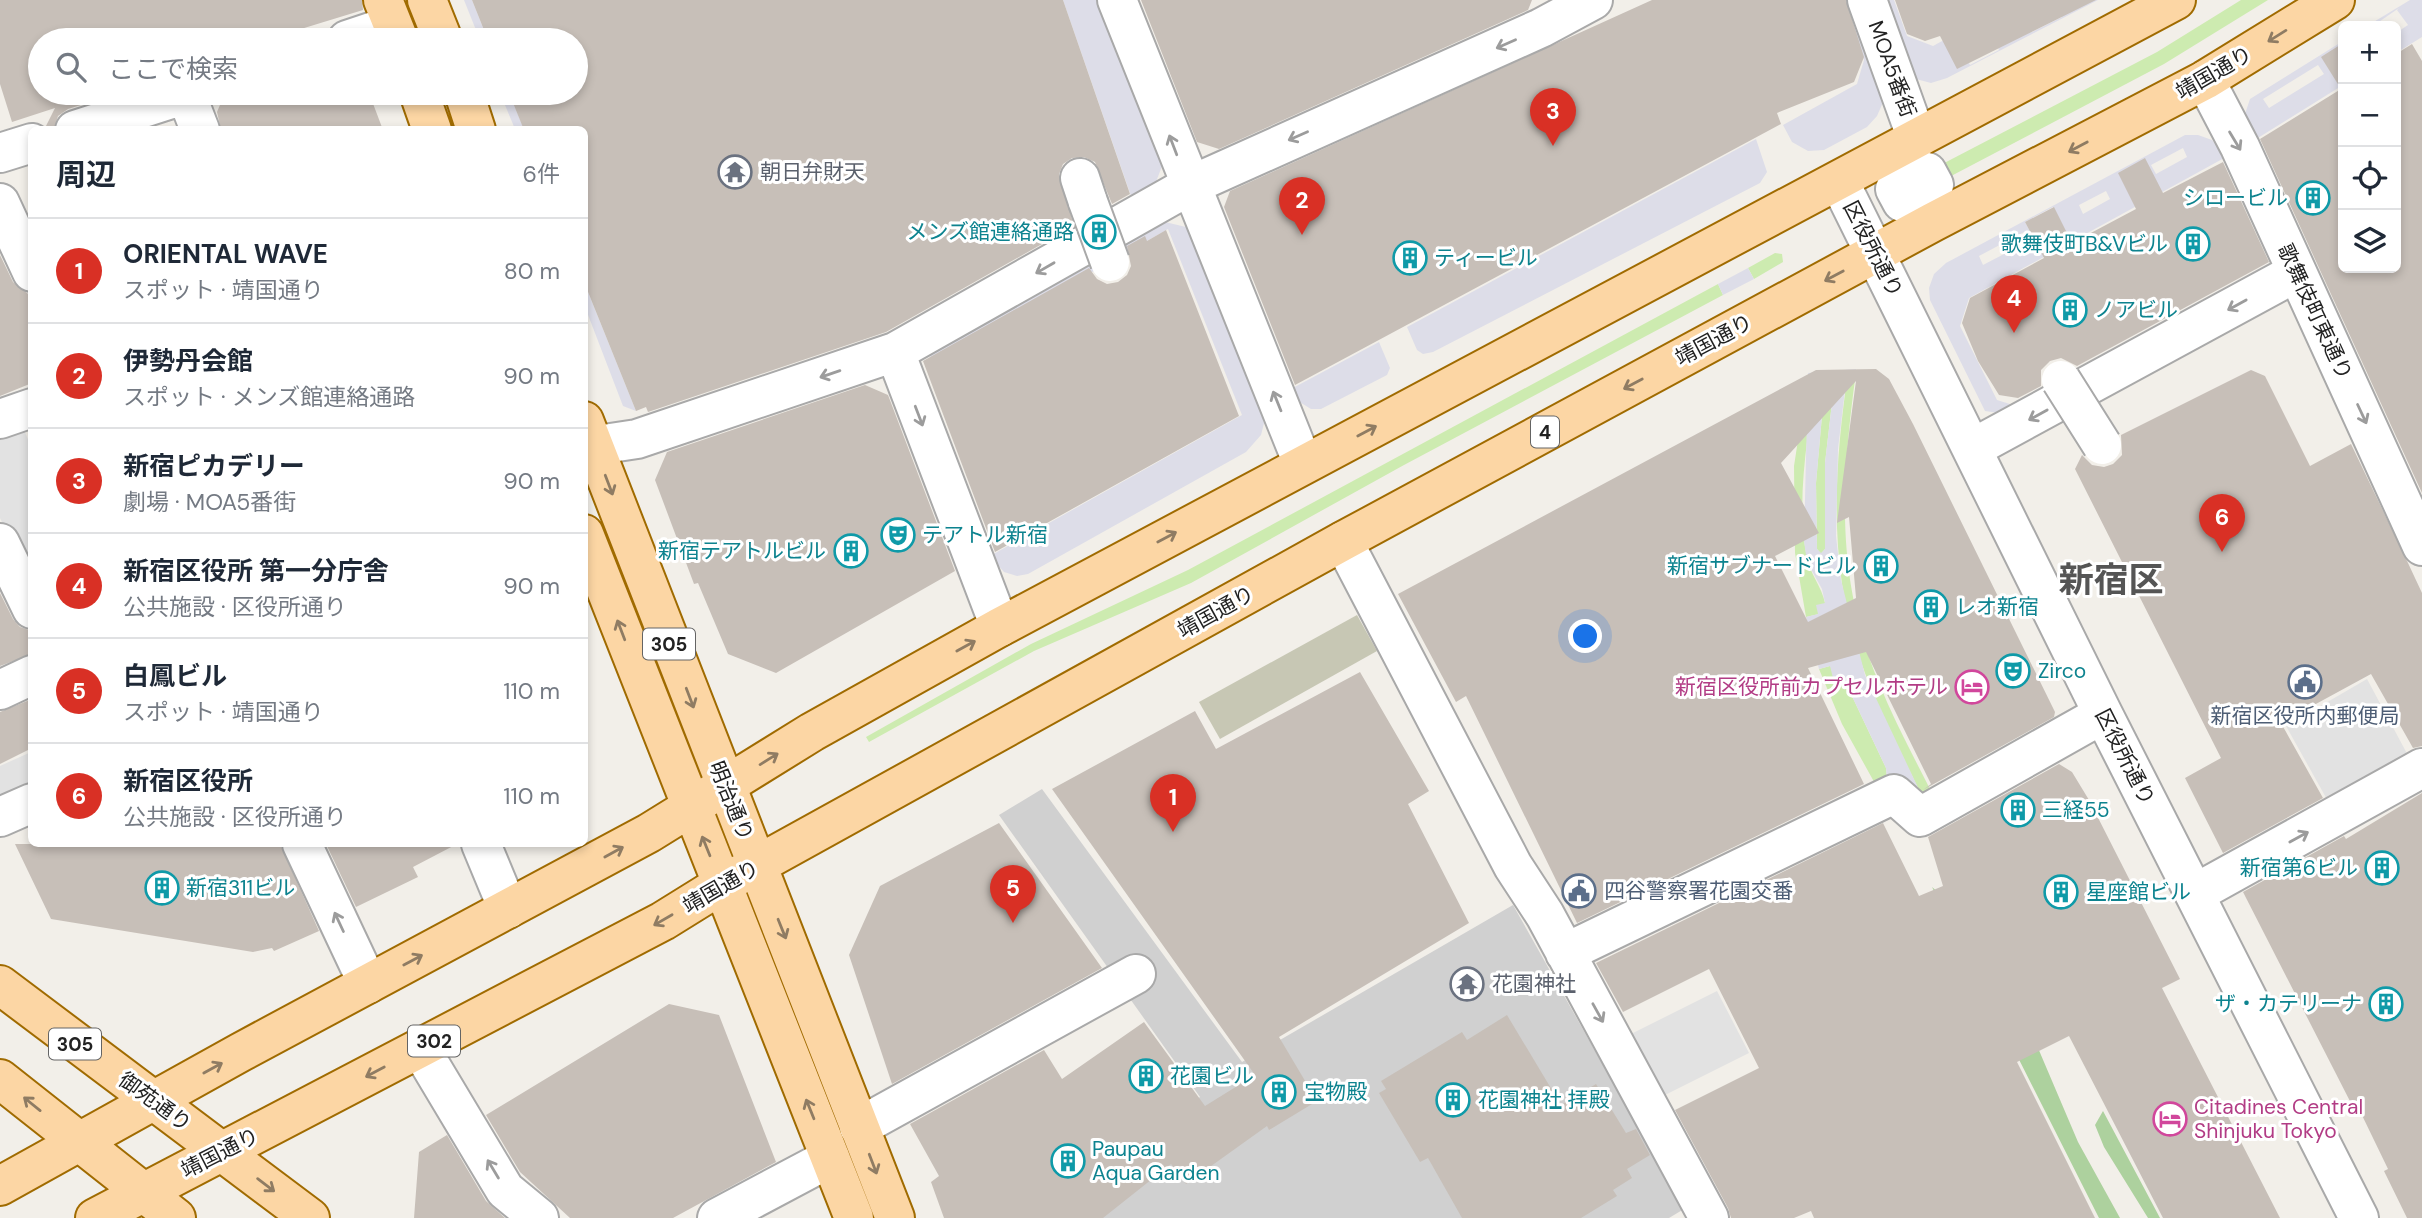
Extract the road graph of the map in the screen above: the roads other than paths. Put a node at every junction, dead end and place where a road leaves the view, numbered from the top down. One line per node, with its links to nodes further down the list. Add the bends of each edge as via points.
1 (427, 0): 7 (main road)
2 (1117, 0): 22 (street, one-way to 2)
3 (1867, 0): 17 (street, MOA5番街)
4 (2175, 0): 17 (main road)
5 (2335, 0): 8 (main road, 靖国通り / 4, one-way to 8)
6 (1574, 4): 22 (street, one-way to 22, via 1541,28)
7 (438, 28)
8 (2205, 80): 24 (main road, 靖国通り / 4, one-way to 24); 27 (street, 歌舞伎町東通り, one-way to 27)
9 (151, 105): 13 (street)
10 (192, 105): 14 (street)
11 (423, 105): 15 (main road)
12 (468, 105): 16 (main road)
13 (87, 126)
14 (199, 126)
15 (431, 126)
16 (475, 126)
17 (1917, 139): 21 (main road)
18 (28, 144): 19 (street)
19 (0, 153)
20 (1080, 178): 25 (street, bridge)
21 (1839, 181): 24 (street, 区役所通り); 35 (main road, one-way to 21)
22 (1189, 186): 28 (street, one-way to 28); 35 (street, one-way to 22)
23 (0, 203): 26 (street)
24 (1875, 254): 34 (street, 区役所通り); 37 (main road, 靖国通り / 4, one-way to 37)
25 (1110, 262)
26 (28, 263)
27 (2297, 272): 34 (street, one-way to 34); 36 (street, 歌舞伎町東通り, one-way to 36)
28 (895, 352): 32 (street, one-way to 32, via 637,439); 41 (street, one-way to 41)
29 (2061, 380): 33 (street, bridge)
30 (28, 409): 31 (street)
31 (0, 419)
32 (588, 438): 46 (main road, 明治通り / 305, one-way to 46)
33 (2102, 445)
34 (1973, 449): 44 (street, 区役所通り)
35 (1303, 464): 41 (main road, one-way to 35)
36 (2419, 532)
37 (1343, 541): 52 (main road, 靖国通り / 4); 56 (street, via 1513,866)
38 (0, 543): 40 (street)
39 (588, 544): 48 (main road, 明治通り / 305, one-way to 39)
40 (28, 601)
41 (1000, 627): 46 (main road, one-way to 41)
42 (28, 677): 43 (street)
43 (0, 690)
44 (2103, 714): 54 (street, 区役所通り); 56 (street, via 1907,806)
45 (2422, 768): 54 (street, one-way to 45)
46 (725, 786): 48 (main road); 52 (main road, 明治通り / 305)
47 (28, 805): 49 (street)
48 (690, 807): 53 (main road, 明治通り / 305, one-way to 48); 55 (main road, one-way to 48)
49 (0, 817)
50 (303, 847): 58 (street, one-way to 50)
51 (482, 847): 55 (street)
52 (757, 866): 53 (main road, 靖国通り / 4); 63 (main road, 明治通り / 305, one-way to 63)
53 (721, 885): 60 (main road, 靖国通り / 302, one-way to 60, via 663,921); 66 (main road, 明治通り / 305, one-way to 53)
54 (2196, 893): 77 (street, 区役所通り)
55 (508, 909): 58 (main road, one-way to 55)
56 (1565, 953): 76 (street, one-way to 76)
57 (1136, 974): 63 (street)
58 (368, 984): 62 (main road, one-way to 58)
59 (0, 985): 62 (main road, 御苑通り / 305)
60 (420, 1048): 65 (main road, 靖国通り / 302, one-way to 65); 72 (street, one-way to 60, via 505,1190)
61 (0, 1079): 64 (main road, one-way to 61)
62 (153, 1100): 64 (main road); 65 (main road, 御苑通り / 305)
63 (859, 1127): 75 (main road, 明治通り / 305, one-way to 75)
64 (80, 1142): 67 (main road); 68 (main road)
65 (222, 1152): 68 (main road, 靖国通り / 302); 71 (main road, 御苑通り / 305, one-way to 71)
66 (830, 1158): 73 (street); 74 (main road, 明治通り / 305)
67 (0, 1186)
68 (143, 1193): 69 (main road, 靖国通り / 302); 70 (main road)
69 (95, 1218)
70 (176, 1218)
71 (310, 1218)
72 (539, 1218)
73 (717, 1218)
74 (854, 1218)
75 (895, 1218)
76 (1709, 1218)
77 (2359, 1218)

